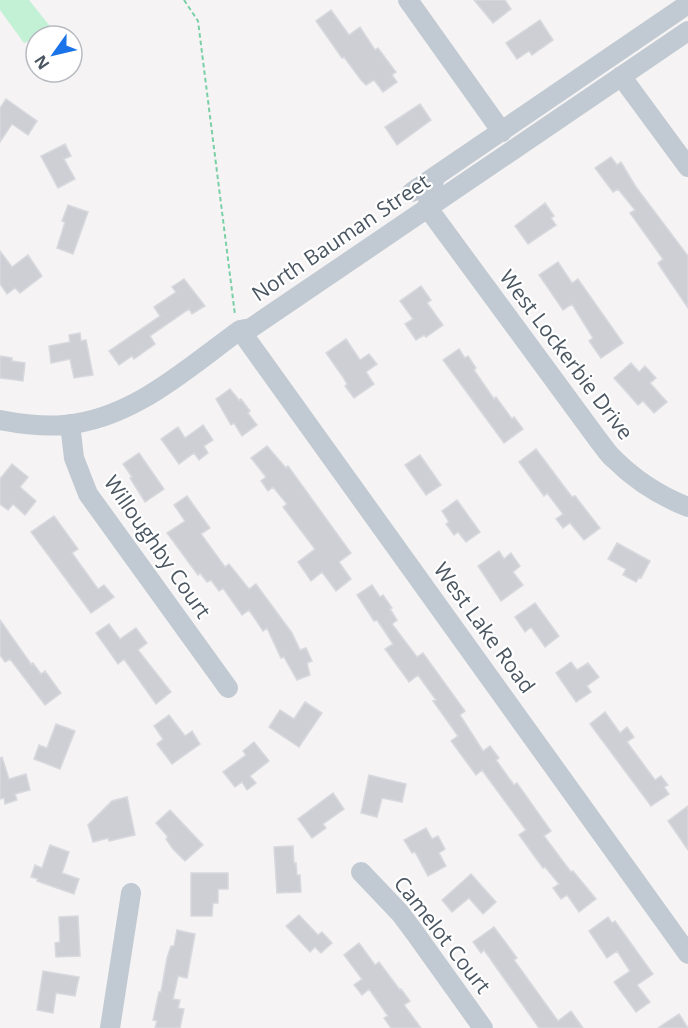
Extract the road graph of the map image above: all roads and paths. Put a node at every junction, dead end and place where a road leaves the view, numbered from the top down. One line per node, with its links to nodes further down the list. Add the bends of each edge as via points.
1 (184, 0): 11 (path, via 198,21)
2 (408, 0): 6 (street)
3 (688, 4): 6 (street, North Bauman Street)
4 (688, 31): 5 (street, North Bauman Street)
5 (621, 76): 7 (street); 10 (street, North Bauman Street)
6 (502, 132): 8 (street, North Bauman Street)
7 (688, 166)
8 (435, 177): 9 (street, North Bauman Street); 10 (street)
9 (412, 192)
10 (427, 207): 11 (street, North Bauman Street, via 251,328); 14 (street, West Lockerbie Drive, via 606,452 645,485)
11 (238, 324): 13 (street, North Bauman Street, via 144,399 114,413); 18 (street, West Lake Road)
12 (0, 420): 13 (street, North Bauman Street)
13 (70, 424): 15 (street, Willoughby Court, via 74,458 88,494)
14 (688, 507)
15 (228, 688)
16 (361, 872): 20 (street, Camelot Court, via 416,933)
17 (131, 893): 19 (street)
18 (688, 954)
19 (110, 1028)
20 (483, 1028)

